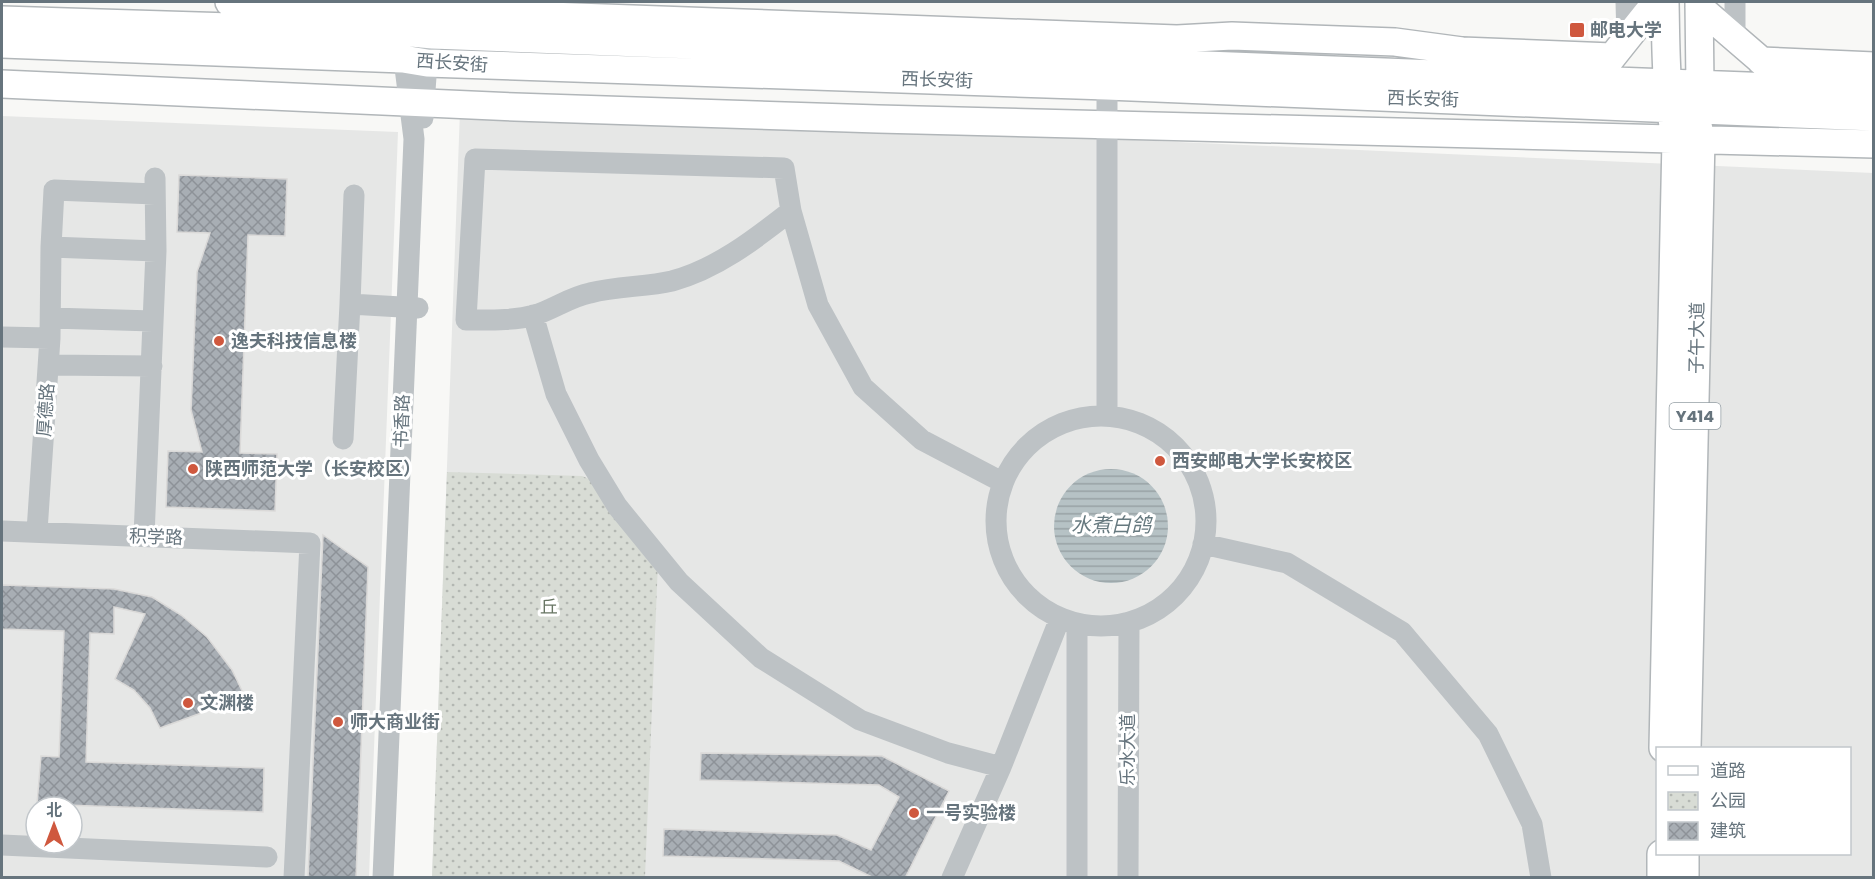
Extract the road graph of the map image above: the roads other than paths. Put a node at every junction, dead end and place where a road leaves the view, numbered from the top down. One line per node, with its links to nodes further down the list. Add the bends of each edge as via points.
1 (229, 2): 7 (main road)
2 (1626, 2): 12 (street)
3 (1656, 2): 12 (main road)
4 (1665, 2): 18 (main road)
5 (1735, 2): 10 (street)
6 (1699, 4): 10 (main road); 22 (main road, 子午大道)
7 (400, 15): 8 (main road, 西长安街); 9 (main road, 西长安街); 13 (street, 书香路)
8 (432, 16): 12 (main road, via 1177,39 1232,36 1395,42 1462,51); 13 (street, 书香路); 16 (main road, 西长安街)
9 (2, 20)
10 (1735, 38): 14 (main road)
11 (2, 44): 13 (main road, 西长安街)
12 (1620, 48): 17 (main road)
13 (415, 61): 16 (main road, 西长安街); 23 (street, 书香路)
14 (1761, 61): 15 (main road); 20 (main road)
15 (1874, 66)
16 (1107, 74): 17 (main road, 西长安街); 22 (main road, 西长安街); 25 (street)
17 (1594, 80): 18 (main road, 西长安街)
18 (1667, 83): 22 (main road, 西长安街)
19 (2, 84): 23 (main road)
20 (1793, 88): 21 (main road, 西长安街); 22 (main road, 西长安街)
21 (1874, 91)
22 (1688, 102): 24 (main road, 西长安街); 26 (main road, 子午大道 / Y414)
23 (416, 103): 25 (main road); 33 (street, 书香路)
24 (1874, 117)
25 (1107, 125): 26 (main road); 40 (street)
26 (1689, 139): 27 (main road); 49 (main road, 子午大道 / Y414); 50 (main road, 子午大道 / Y414)
27 (1874, 144)
28 (354, 195): 32 (street)
29 (791, 211): 34 (street, via 699,272 672,281 592,292); 34 (street, via 784,168 475,159 466,321 504,321); 42 (street, via 818,305 863,387 922,441)
30 (51, 247): 31 (street); 31 (street, 厚德路, via 54,190 155,186); 36 (street, 厚德路)
31 (156, 251): 35 (street)
32 (350, 304): 33 (street); 41 (street)
33 (412, 307): 57 (street, 书香路); 58 (street, 书香路)
34 (533, 315): 51 (street, via 556,394 589,460 617,506 679,582 761,658 860,720 948,753)
35 (153, 321): 36 (street); 39 (street)
36 (51, 328): 37 (street); 38 (street, 厚德路)
37 (2, 337)
38 (50, 365): 39 (street); 44 (street, 厚德路)
39 (152, 366): 45 (street)
40 (1107, 415): 42 (street, via 1084,417 1050,428 1021,451); 46 (street, via 1152,429 1178,449 1197,477 1206,509)
41 (342, 439)
42 (1002, 482): 47 (street, via 995,514 998,546 1010,576 1032,601)
43 (2, 531): 44 (street, 积学路)
44 (38, 531): 45 (street, 积学路)
45 (144, 536): 56 (street, 积学路, via 310,543)
46 (1203, 544): 48 (street, via 1195,569 1178,593 1156,611); 62 (street, via 1287,563 1402,632 1488,734 1532,824)
47 (1069, 621): 48 (street, via 1103,626); 51 (street); 60 (street)
48 (1129, 622): 61 (street, 乐水大道)
49 (1663, 747)
50 (1687, 747)
51 (1001, 767): 59 (street)
52 (2, 845): 55 (street)
53 (1662, 855): 63 (main road)
54 (1685, 855): 64 (main road)
55 (267, 857)
56 (294, 878)
57 (383, 878)
58 (397, 878)
59 (952, 878)
60 (1077, 878)
61 (1128, 878)
62 (1541, 878)
63 (1661, 878)
64 (1685, 878)

